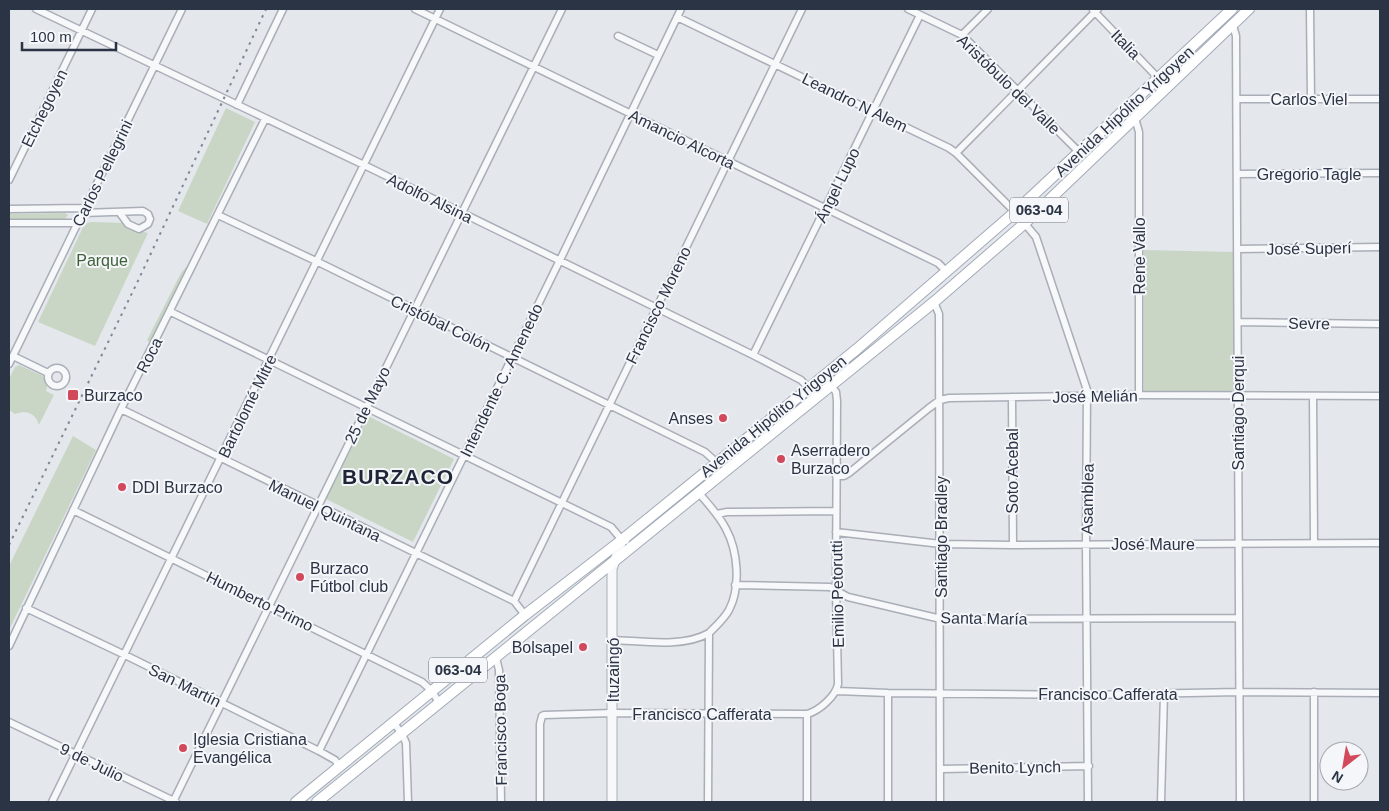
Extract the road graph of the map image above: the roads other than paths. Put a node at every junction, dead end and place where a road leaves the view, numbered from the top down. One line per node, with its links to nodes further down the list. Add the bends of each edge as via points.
1 (36, 9): 20 (street, Adolfo Alsina)
2 (92, 9): 20 (street, Etchegoyen)
3 (182, 9): 25 (street, Carlos Pellegrini)
4 (283, 9): 32 (street)
5 (415, 9): 18 (street, Amancio Alcorta)
6 (440, 9): 18 (street, Bartolomé Mitre)
7 (562, 9): 26 (street, 25 de Mayo)
8 (681, 9): 17 (street, Intendente C. Amenedo)
9 (802, 9): 24 (street, Francisco Moreno)
10 (908, 9): 16 (street, Aristóbulo del Valle)
11 (988, 9): 21 (street)
12 (1232, 9): 27 (main road, Avenida Hipólito Yrigoyen / 063-04)
13 (1249, 9): 19 (main road, Avenida Hipólito Yrigoyen / 063-04)
14 (1310, 9): 30 (street)
15 (1095, 10): 27 (street, Italia); 28 (street)
16 (920, 15): 21 (street, Aristóbulo del Valle); 33 (street, Ángel Lupo)
17 (678, 16): 23 (street, Intendente C. Amenedo); 24 (street, Leandro N Alem)
18 (436, 19): 26 (street, Amancio Alcorta); 40 (street, Bartolomé Mitre)
19 (1233, 25): 29 (street, Santiago Derqui); 35 (main road, Avenida Hipólito Yrigoyen / 063-04)
20 (82, 30): 25 (street, Adolfo Alsina); 43 (street, Etchegoyen)
21 (962, 35): 28 (street, Aristóbulo del Valle)
22 (618, 36): 23 (street)
23 (658, 55): 34 (street, Intendente C. Amenedo)
24 (776, 63): 33 (street, Leandro N Alem); 39 (street, Francisco Moreno)
25 (155, 65): 32 (street, Adolfo Alsina); 46 (street, Carlos Pellegrini)
26 (533, 66): 34 (street, Amancio Alcorta); 49 (street, 25 de Mayo)
27 (1159, 78): 37 (main road, Avenida Hipólito Yrigoyen / 063-04)
28 (1017, 90): 37 (street, Aristóbulo del Valle); 38 (street)
29 (1237, 99): 30 (street, Carlos Viel); 42 (street, Santiago Derqui)
30 (1311, 99): 31 (street, Carlos Viel)
31 (1380, 99)
32 (237, 105): 36 (street, Adolfo Alsina)
33 (873, 112): 38 (street, Leandro N Alem); 45 (street, Ángel Lupo)
34 (631, 114): 39 (street, Amancio Alcorta); 57 (street, Intendente C. Amenedo)
35 (1135, 118): 53 (main road, Avenida Hipólito Yrigoyen / 063-04); 75 (street, Rene Vallo, via 1139,132)
36 (265, 119): 40 (street, Adolfo Alsina); 50 (street, Roca)
37 (1079, 152): 47 (main road, Avenida Hipólito Yrigoyen / 063-04)
38 (956, 153): 47 (street, Leandro N Alem)
39 (727, 161): 45 (street, Amancio Alcorta); 60 (street, Francisco Moreno)
40 (364, 165): 49 (street, Adolfo Alsina); 56 (street, Bartolomé Mitre)
41 (1380, 173): 42 (street, Gregorio Tagle)
42 (1238, 174): 55 (street, Santiago Derqui)
43 (9, 180)
44 (9, 209): 46 (street)
45 (826, 209): 58 (street, Amancio Alcorta, via 938,264); 65 (street, Ángel Lupo)
46 (83, 211): 48 (street); 51 (street, Carlos Pellegrini)
47 (1015, 212): 53 (street, Asamblea); 58 (main road, Avenida Hipólito Yrigoyen / 063-04)
48 (120, 213)
49 (461, 213): 57 (street, Adolfo Alsina); 61 (street, 25 de Mayo)
50 (218, 216): 56 (street, Cristóbal Colón); 62 (street, Roca)
51 (78, 222): 52 (street); 66 (street, Carlos Pellegrini)
52 (9, 223)
53 (1025, 223): 59 (main road, Avenida Hipólito Yrigoyen / 063-04); 74 (street, Asamblea, via 1036,237)
54 (1380, 247): 55 (street, José Superí)
55 (1238, 249): 63 (street, Santiago Derqui)
56 (318, 262): 61 (street, Cristóbal Colón); 68 (street, Bartolomé Mitre)
57 (560, 262): 60 (street, Adolfo Alsina); 67 (street, Intendente C. Amenedo)
58 (948, 272): 71 (main road, Avenida Hipólito Yrigoyen / 063-04)
59 (934, 302): 72 (main road, Avenida Hipólito Yrigoyen / 063-04); 81 (street, Santiago Bradley, via 939,314)
60 (656, 309): 65 (street, Adolfo Alsina); 82 (street, Francisco Moreno)
61 (414, 310): 67 (street, Cristóbal Colón); 83 (street, 25 de Mayo)
62 (171, 312): 68 (street); 84 (street, Roca)
63 (1238, 322): 64 (street, Sevre); 76 (street, Santiago Derqui)
64 (1380, 324)
65 (753, 355): 73 (street, Adolfo Alsina)
66 (13, 356): 69 (street, Carlos Pellegrini); 70 (street)
67 (511, 358): 82 (street, Cristóbal Colón); 85 (street, Intendente C. Amenedo)
68 (270, 360): 83 (street); 86 (street, Bartolomé Mitre)
69 (9, 364)
70 (48, 373)
71 (823, 375): 72 (street, Emilio Petorutti); 73 (main road, Avenida Hipólito Yrigoyen / 063-04)
72 (831, 385): 79 (main road, Avenida Hipólito Yrigoyen / 063-04); 88 (street, Emilio Petorutti, via 837,401)
73 (809, 387): 79 (street, Adolfo Alsina); 87 (main road, Avenida Hipólito Yrigoyen / 063-04)
74 (1088, 396): 75 (street, José Melián); 80 (street, José Melián); 100 (street, Asamblea)
75 (1139, 396): 76 (street, José Melián)
76 (1237, 396): 77 (street, José Melián); 101 (street, Santiago Derqui)
77 (1313, 396): 78 (street, José Melián); 97 (street)
78 (1380, 396)
79 (817, 397): 89 (main road, Avenida Hipólito Yrigoyen / 063-04)
80 (1012, 397): 81 (street, José Melián); 103 (street, Soto Acebal)
81 (940, 400): 88 (street, via 849,473); 99 (street, Santiago Bradley)
82 (610, 405): 87 (street, Cristóbal Colón, via 705,452); 90 (street, Francisco Moreno)
83 (366, 408): 85 (street); 91 (street, 25 de Mayo)
84 (121, 409): 86 (street, Manuel Quintana); 92 (street, Roca)
85 (463, 456): 90 (street); 104 (street, Intendente C. Amenedo)
86 (221, 459): 91 (street, Manuel Quintana); 105 (street, Bartolomé Mitre)
87 (716, 462): 96 (main road, Avenida Hipólito Yrigoyen / 063-04)
88 (836, 476): 93 (street, Emilio Petorutti)
89 (698, 492): 94 (street); 102 (main road, Avenida Hipólito Yrigoyen / 063-04)
90 (562, 502): 96 (street, via 611,527); 109 (street, Francisco Moreno)
91 (319, 506): 104 (street, Manuel Quintana); 110 (street, 25 de Mayo)
92 (73, 510): 105 (street, Humberto Primo); 111 (street, Roca)
93 (836, 511): 94 (street); 95 (street, Emilio Petorutti)
94 (717, 514): 107 (street, via 733,548)
95 (836, 532): 99 (street, José Maure); 108 (street, Emilio Petorutti)
96 (622, 540): 102 (street); 106 (street, Ituzaingó); 112 (main road, Avenida Hipólito Yrigoyen / 063-04)
97 (1314, 542): 98 (street, José Maure); 101 (street, José Maure)
98 (1380, 543)
99 (941, 544): 103 (street, José Maure); 114 (street, Santiago Bradley)
100 (1086, 544): 101 (street, José Maure); 103 (street, José Maure); 115 (street, Asamblea)
101 (1238, 544): 113 (street, Santiago Derqui)
102 (634, 545): 106 (main road, Avenida Hipólito Yrigoyen / 063-04)
103 (1012, 545)
104 (415, 554): 109 (street, Manuel Quintana); 119 (street, Intendente C. Amenedo)
105 (173, 559): 110 (street, Humberto Primo); 120 (street, Bartolomé Mitre)
106 (613, 562): 117 (street, Ituzaingó); 121 (main road, Avenida Hipólito Yrigoyen / 063-04)
107 (735, 585): 108 (street, Santa María, via 826,586); 116 (street, via 729,611)
108 (836, 589): 114 (street, Santa María, via 848,597); 123 (street, Emilio Petorutti)
109 (514, 601): 112 (street, Manuel Quintana)
110 (269, 606): 119 (street, Humberto Primo); 131 (street, 25 de Mayo)
111 (26, 608): 118 (street, Roca); 120 (street, San Martín)
112 (525, 615): 122 (main road, Avenida Hipólito Yrigoyen / 063-04)
113 (1238, 618): 115 (street, Santa María); 124 (street, Santiago Derqui)
114 (941, 619): 115 (street, Santa María); 128 (street, Santiago Bradley)
115 (1087, 620): 130 (street, Asamblea)
116 (709, 633): 117 (street, via 682,642); 134 (street)
117 (612, 640): 133 (street, Ituzaingó)
118 (9, 646)
119 (367, 654): 122 (street, Humberto Primo, via 422,682); 139 (street, Intendente C. Amenedo)
120 (125, 655): 131 (street, San Martín); 140 (street, Bartolomé Mitre)
121 (496, 658): 132 (main road, Avenida Hipólito Yrigoyen / 063-04); 149 (street, Francisco Boga, via 499,670)
122 (432, 691): 132 (street, Humberto Primo); 137 (main road, Avenida Hipólito Yrigoyen / 063-04)
123 (837, 691): 126 (street, Francisco Cafferata); 135 (street)
124 (1239, 692): 125 (street, Francisco Cafferata); 129 (street, Francisco Cafferata); 158 (street, Santiago Derqui)
125 (1314, 692): 127 (street, Francisco Cafferata); 159 (street)
126 (888, 693): 128 (street, Francisco Cafferata); 154 (street)
127 (1380, 693)
128 (941, 694): 130 (street, Francisco Cafferata); 143 (street, Santiago Bradley)
129 (1164, 694): 130 (street, Francisco Cafferata); 157 (street)
130 (1087, 695): 141 (street, Asamblea)
131 (222, 702): 139 (street, San Martín); 145 (street, 25 de Mayo)
132 (439, 703): 138 (main road, Avenida Hipólito Yrigoyen / 063-04)
133 (613, 713): 134 (street, Francisco Cafferata); 150 (street, Francisco Cafferata, via 542,716); 151 (street, Ituzaingó)
134 (708, 714): 135 (street, Francisco Cafferata); 152 (street)
135 (807, 714): 153 (street)
136 (9, 722): 140 (street, 9 de Julio)
137 (394, 723): 138 (street); 142 (main road, Avenida Hipólito Yrigoyen / 063-04)
138 (402, 734): 147 (main road, Avenida Hipólito Yrigoyen / 063-04); 148 (street, via 407,748)
139 (319, 751): 142 (street, San Martín, via 336,760)
140 (76, 754): 144 (street, Bartolomé Mitre); 145 (street, 9 de Julio)
141 (1088, 766): 143 (street, Benito Lynch); 156 (street, Asamblea)
142 (340, 767): 146 (main road, Avenida Hipólito Yrigoyen / 063-04)
143 (940, 768): 155 (street, Santiago Bradley)
144 (52, 802)
145 (175, 802)
146 (296, 802)
147 (317, 802)
148 (408, 802)
149 (501, 802)
150 (540, 802)
151 (612, 802)
152 (708, 802)
153 (807, 802)
154 (888, 802)
155 (940, 802)
156 (1088, 802)
157 (1161, 802)
158 (1240, 802)
159 (1314, 802)

